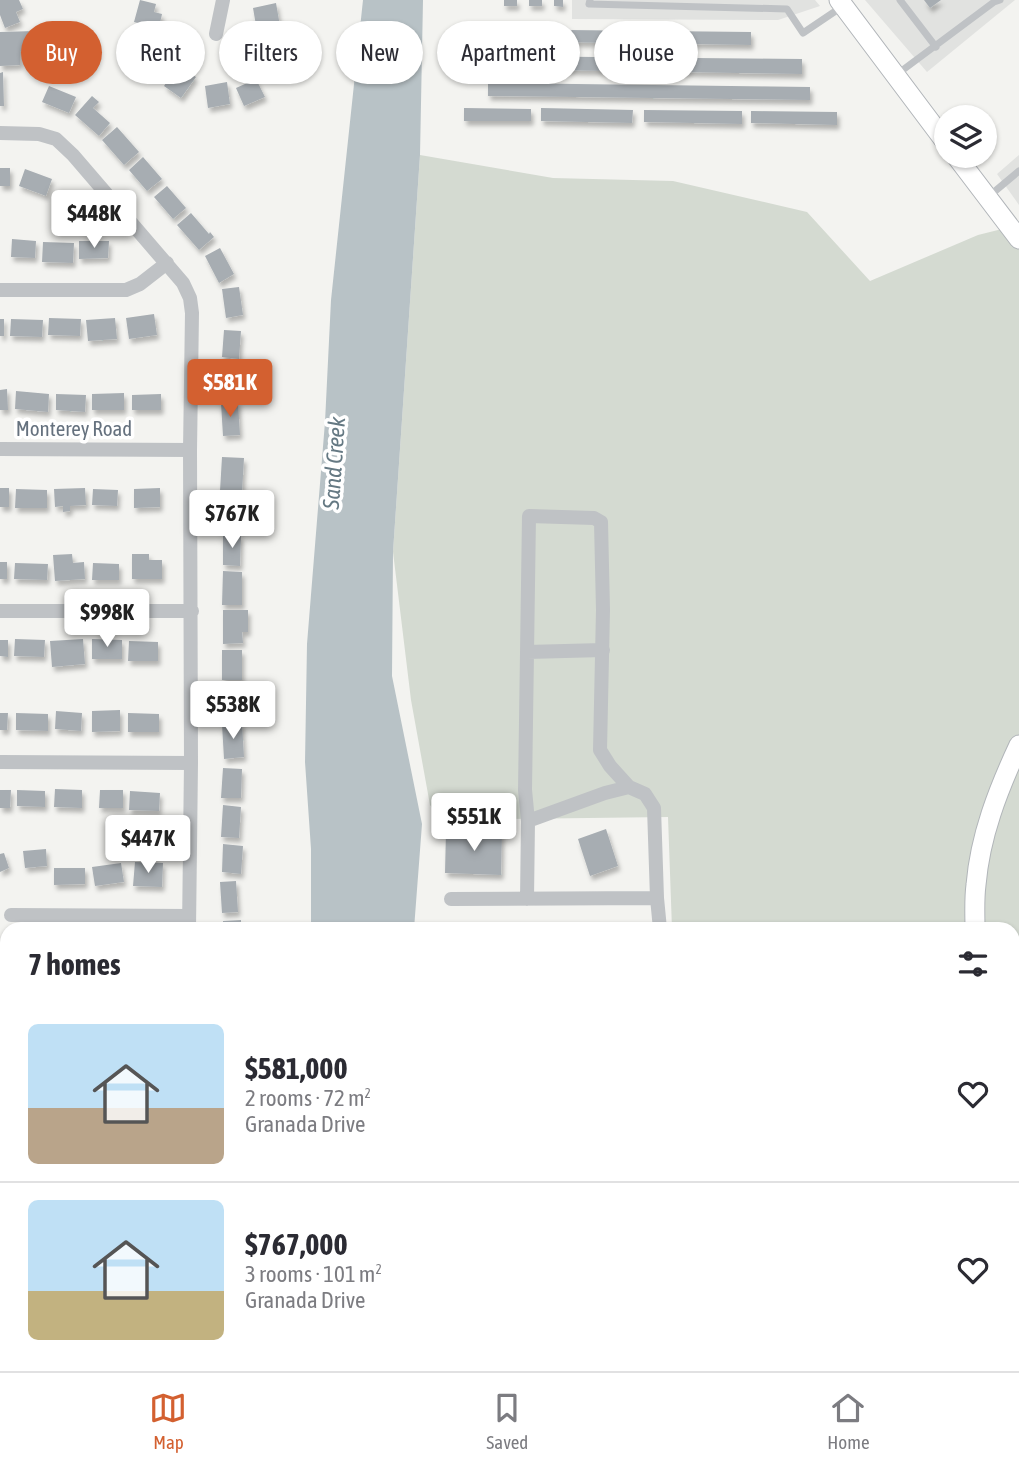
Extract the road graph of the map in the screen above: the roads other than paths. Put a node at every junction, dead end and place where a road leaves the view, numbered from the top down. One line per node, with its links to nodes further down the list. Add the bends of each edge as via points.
1 (223, 0): 6 (street)
2 (590, 0): 5 (lane, via 590,4 787,9 803,33)
3 (900, 0): 7 (lane)
4 (995, 1): 7 (lane)
5 (841, 3): 8 (main road)
6 (216, 34)
7 (936, 47): 8 (lane)
8 (895, 75): 9 (main road)
9 (934, 127)
10 (0, 133): 15 (street, via 56,139)
11 (965, 168): 13 (main road)
12 (1019, 171): 13 (lane)
13 (987, 197): 14 (main road)
14 (1019, 239)
15 (167, 263): 16 (street, via 126,290); 18 (street, via 183,283 192,313)
16 (0, 290)
17 (0, 449): 18 (street, Monterey Road)
18 (190, 450): 20 (street)
19 (0, 611): 20 (street)
20 (192, 611): 25 (street)
21 (603, 650): 22 (street); 22 (street, via 601,522 528,516); 26 (street, via 600,750)
22 (527, 652): 27 (street)
23 (1019, 745): 35 (main road, via 986,826)
24 (0, 762): 25 (street)
25 (191, 763): 33 (street)
26 (629, 787): 27 (street); 29 (street, via 645,794 654,808)
27 (528, 821): 28 (street)
28 (527, 898): 29 (street); 30 (street)
29 (657, 898): 34 (street)
30 (450, 899)
31 (11, 915): 32 (street)
32 (167, 922)
33 (189, 922)
34 (659, 922)
35 (975, 922)

